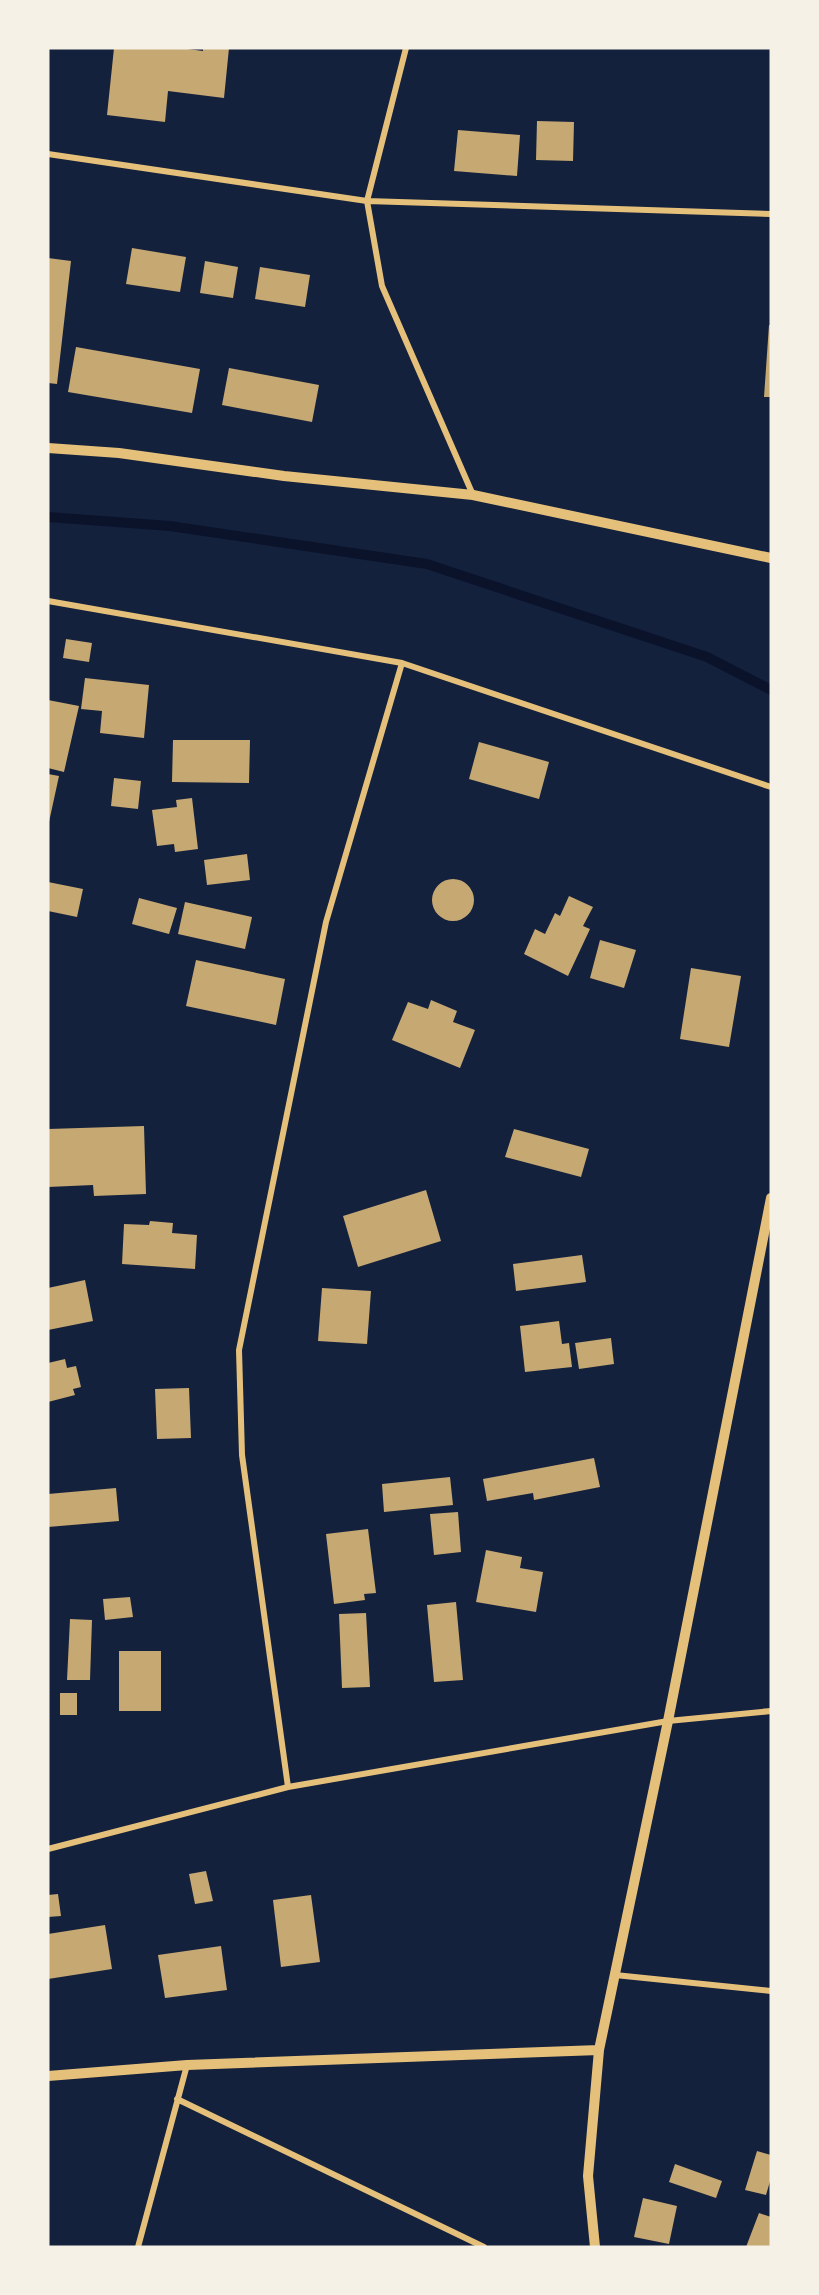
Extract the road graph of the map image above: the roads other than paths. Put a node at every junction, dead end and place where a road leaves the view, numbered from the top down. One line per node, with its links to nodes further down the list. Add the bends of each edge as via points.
1 (406, 48): 3 (street)
2 (48, 154): 3 (street)
3 (367, 201): 4 (street); 6 (street, via 382,286)
4 (771, 214)
5 (48, 448): 6 (street)
6 (473, 495): 7 (street)
7 (771, 558)
8 (48, 601): 9 (street)
9 (402, 663): 10 (street); 14 (street, via 326,922 239,1350 242,1455)
10 (771, 787)
11 (771, 1198): 13 (street)
12 (771, 1711): 13 (street)
13 (668, 1721): 14 (street); 16 (street)
14 (288, 1787): 15 (street)
15 (48, 1849)
16 (615, 1975): 17 (street); 18 (street)
17 (771, 1991)
18 (599, 2050): 19 (street); 24 (street, via 588,2176)
19 (187, 2066): 20 (street); 21 (street)
20 (48, 2076)
21 (177, 2099): 22 (street); 23 (street)
22 (138, 2247)
23 (484, 2247)
24 (595, 2247)

